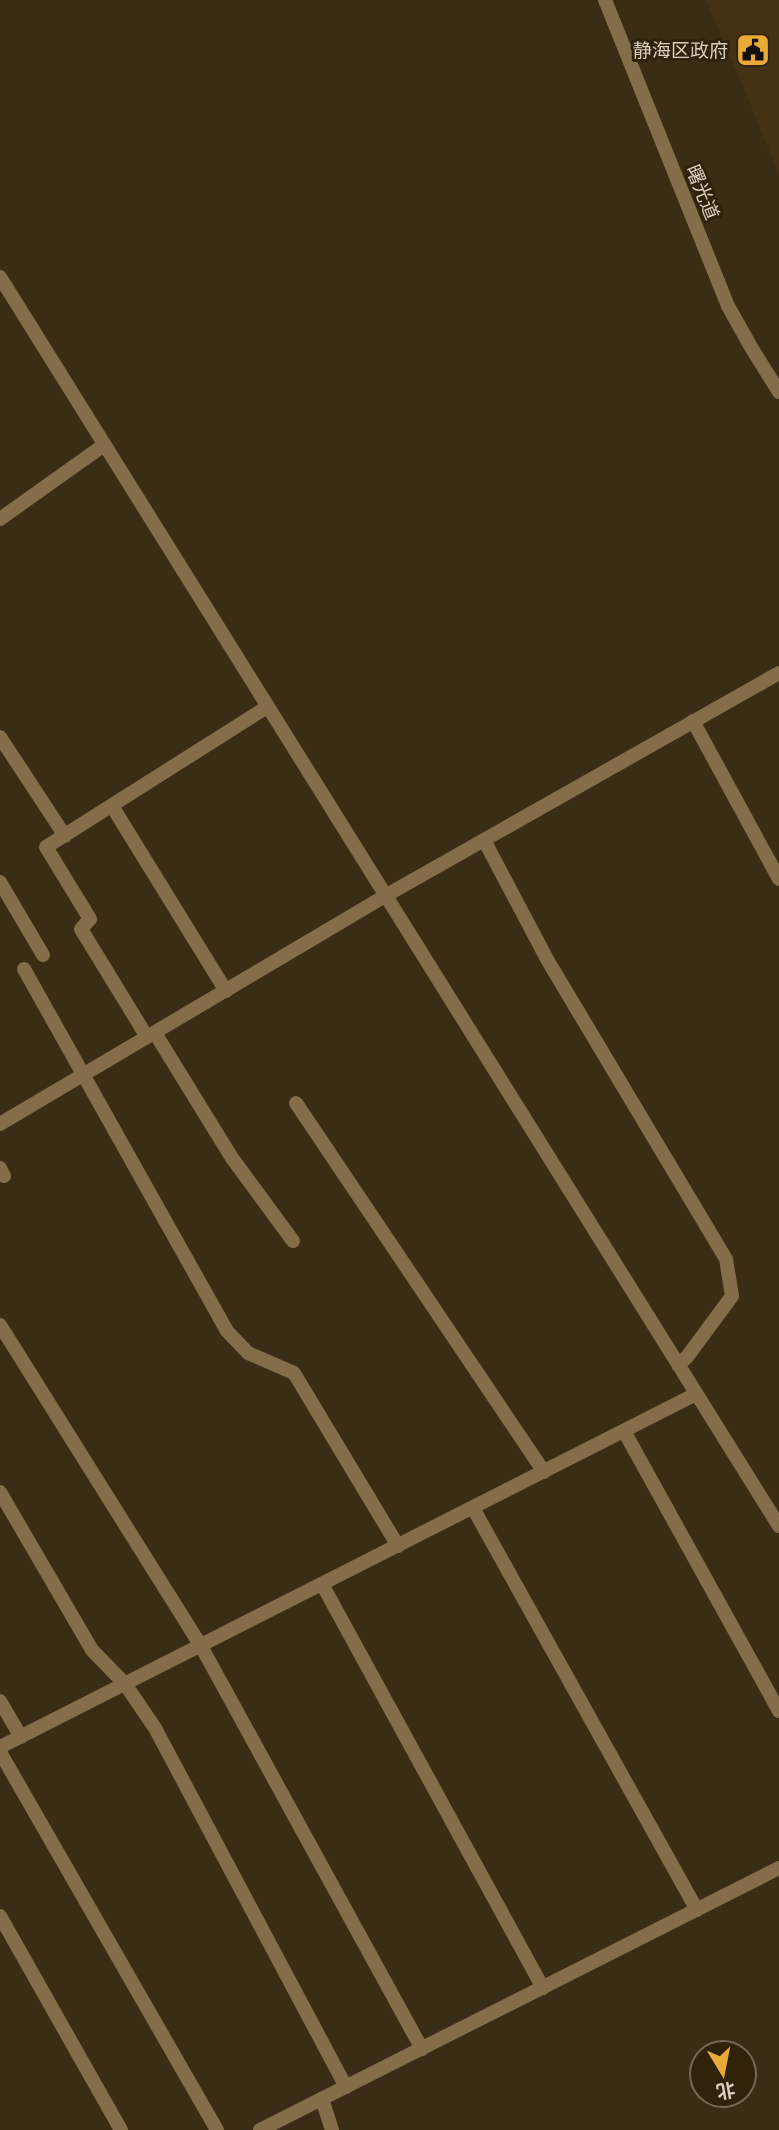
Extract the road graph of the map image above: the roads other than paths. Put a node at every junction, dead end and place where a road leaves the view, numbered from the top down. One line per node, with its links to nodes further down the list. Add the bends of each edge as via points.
1 (605, 0): 3 (street, 曙光道, via 728,306)
2 (0, 277): 4 (street)
3 (779, 392)
4 (104, 445): 5 (street); 7 (street)
5 (0, 519)
6 (779, 673): 8 (street)
7 (267, 707): 10 (street); 15 (street)
8 (694, 721): 12 (street); 13 (street)
9 (0, 737): 11 (street)
10 (111, 806): 11 (street); 18 (street)
11 (65, 836): 19 (street, via 46,847 90,919 81,929)
12 (484, 840): 15 (street); 25 (street, via 548,961 726,1259 732,1296)
13 (779, 879)
14 (0, 882): 16 (street)
15 (385, 896): 18 (street); 25 (street)
16 (43, 955)
17 (24, 969): 20 (street)
18 (226, 991): 19 (street)
19 (151, 1035): 20 (street); 23 (street)
20 (84, 1074): 22 (street); 32 (street, via 227,1331 248,1353 294,1373)
21 (296, 1103): 28 (street)
22 (0, 1124)
23 (293, 1241)
24 (0, 1325): 34 (street)
25 (678, 1365): 26 (street)
26 (696, 1394): 27 (street); 31 (street)
27 (624, 1431): 28 (street); 37 (street)
28 (544, 1472): 30 (street)
29 (0, 1492): 35 (street, via 92,1650)
30 (473, 1508): 32 (street); 41 (street)
31 (779, 1526)
32 (398, 1546): 33 (street)
33 (322, 1584): 34 (street); 43 (street)
34 (201, 1646): 35 (street); 44 (street)
35 (125, 1684): 38 (street); 45 (street, via 155,1728)
36 (0, 1701): 38 (street)
37 (779, 1711)
38 (21, 1737): 39 (street)
39 (0, 1750): 48 (street)
40 (779, 1868): 41 (street)
41 (697, 1910): 43 (street)
42 (0, 1916): 47 (street)
43 (543, 1988): 44 (street)
44 (422, 2049): 45 (street)
45 (346, 2087): 46 (street)
46 (322, 2099): 49 (street); 50 (street)
47 (121, 2130)
48 (217, 2130)
49 (260, 2130)
50 (332, 2130)

